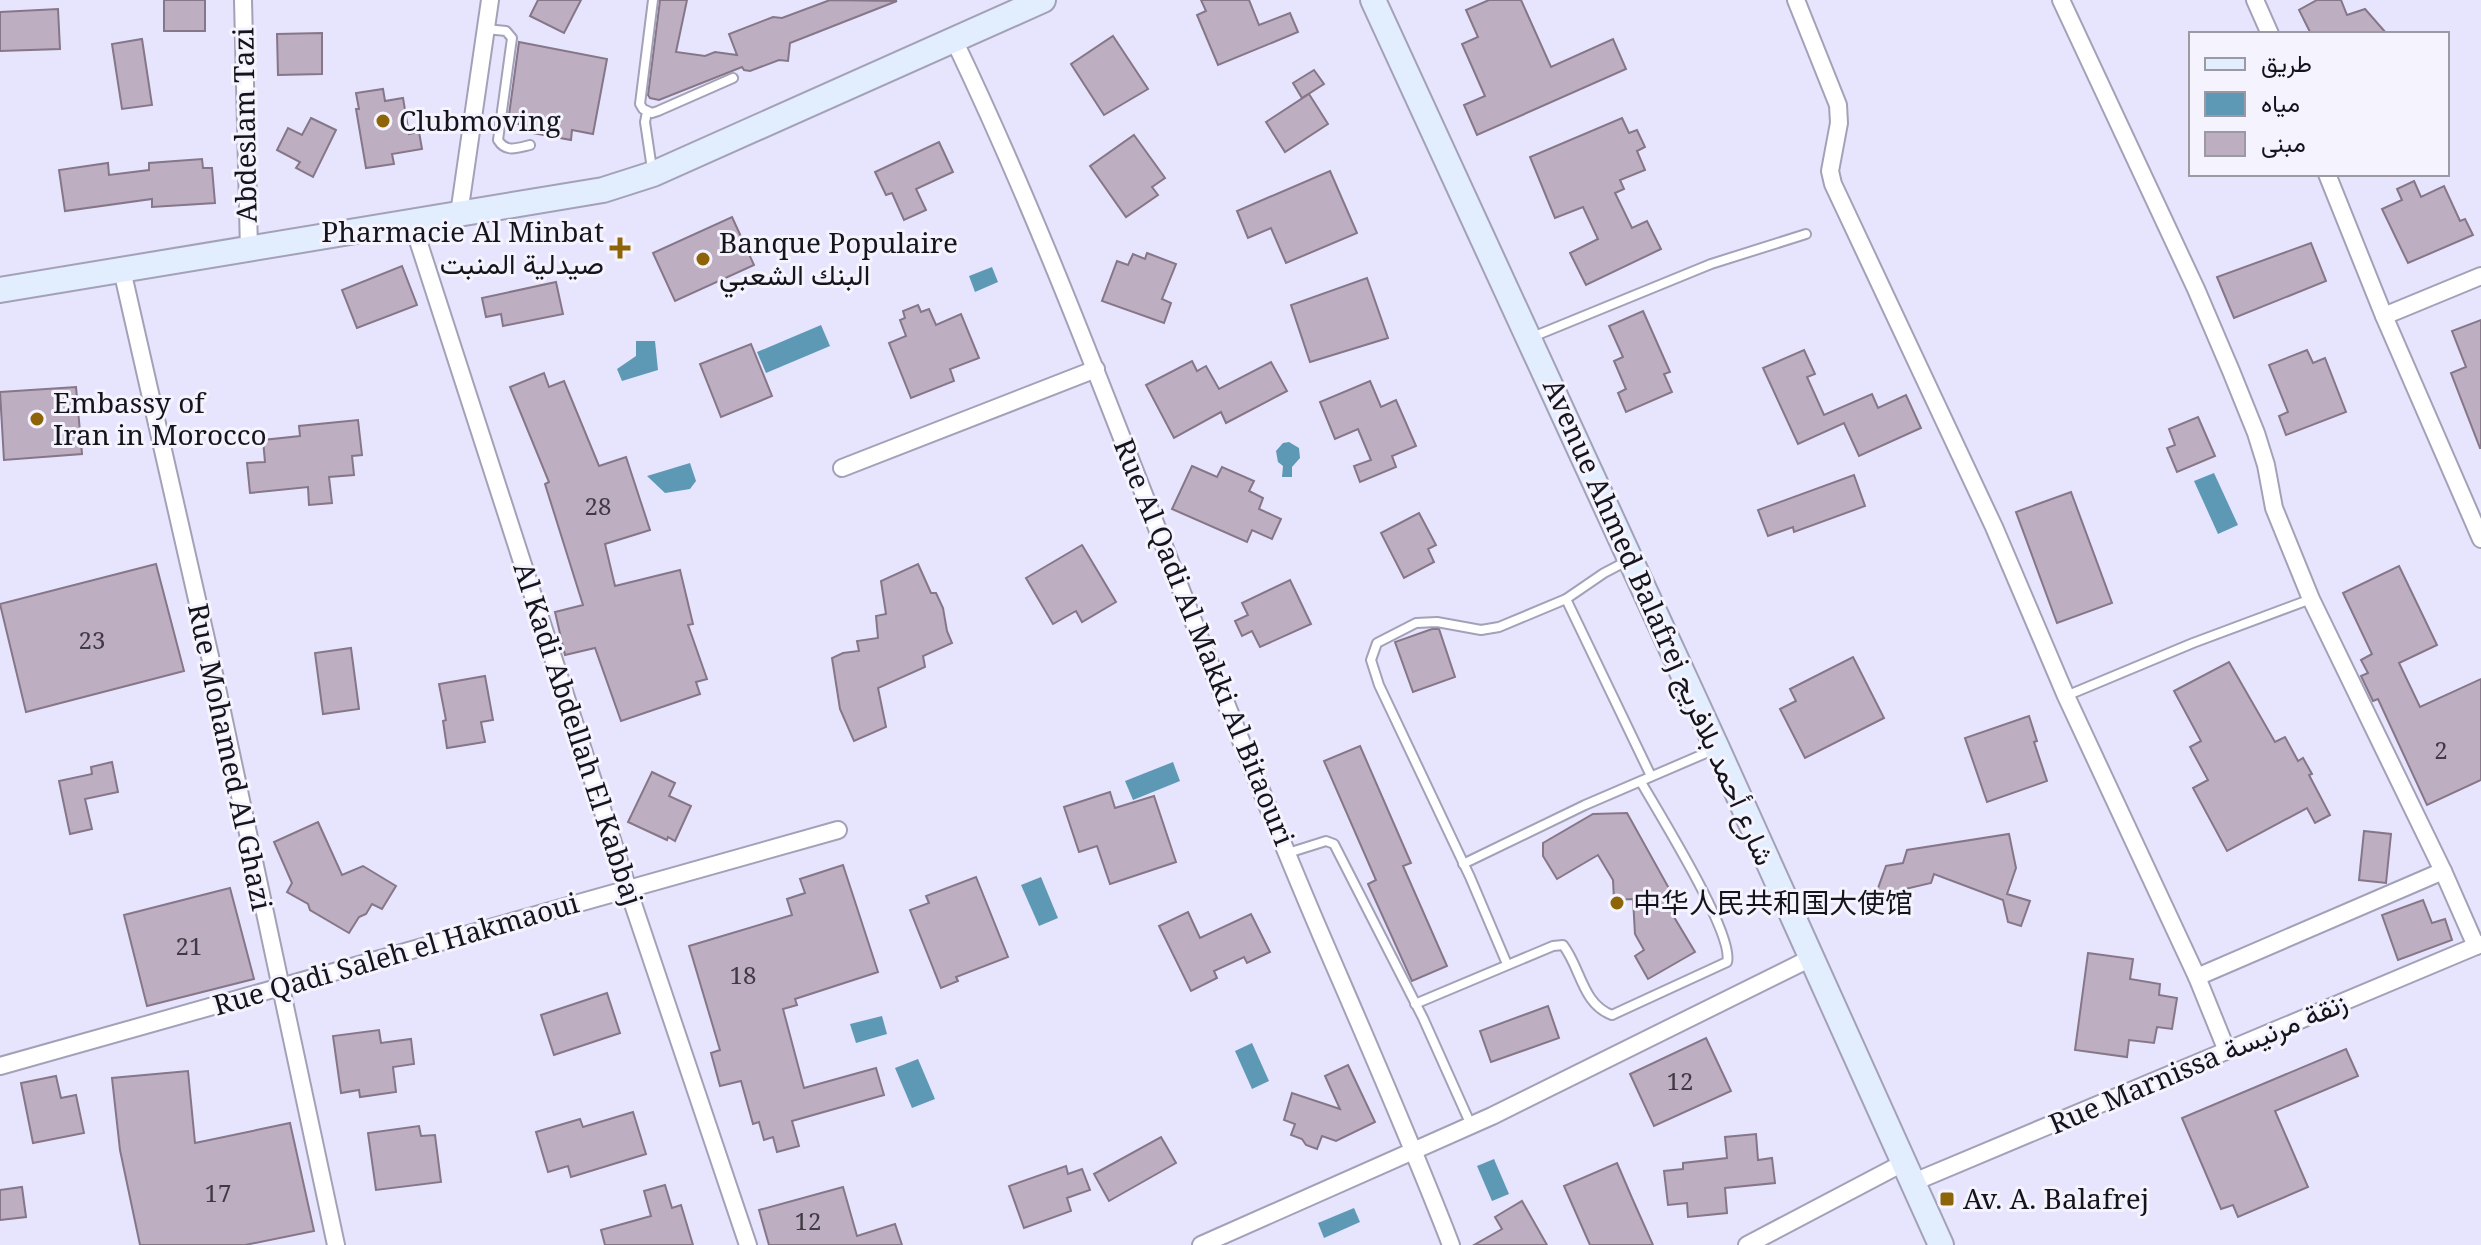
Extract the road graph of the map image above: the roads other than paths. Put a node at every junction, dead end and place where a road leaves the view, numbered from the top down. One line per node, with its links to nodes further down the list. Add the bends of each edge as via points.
1 (243, 0): 20 (street, Abdeslam Tazi)
2 (490, 0): 9 (street)
3 (653, 0): 13 (lane, via 640,104)
4 (1043, 0): 11 (main road)
5 (1373, 0): 25 (main road, Avenue Ahmed Balafrej شارع أحمد بلافريج)
6 (1796, 0): 32 (street, via 1838,105 1833,184 1994,527)
7 (2061, 0): 31 (street, via 2231,371 2256,433 2274,508)
8 (2255, 0): 10 (street)
9 (486, 29): 14 (lane, via 506,31 512,38 498,140 509,149); 17 (street)
10 (2269, 32)
11 (954, 40): 15 (main road); 26 (street, Rue Al Qadi Al Makki Al Bitaouri)
12 (733, 78): 13 (lane)
13 (647, 112): 15 (lane)
14 (530, 145)
15 (653, 174): 17 (main road, via 603,190)
16 (2328, 176): 24 (street)
17 (459, 214): 18 (main road)
18 (412, 222): 20 (main road); 40 (street, Al Kadi Abdellah El Kabbaj)
19 (1806, 234): 25 (lane, via 1711,264)
20 (249, 250): 21 (main road)
21 (122, 270): 23 (main road); 45 (street, Rue Mohamed Al Ghazi)
22 (2481, 276): 24 (street)
23 (0, 290)
24 (2384, 316): 28 (street)
25 (1530, 338): 29 (main road, Avenue Ahmed Balafrej شارع أحمد بلافريج)
26 (1096, 369): 27 (street); 37 (street, Rue Al Qadi Al Makki Al Bitaouri)
27 (842, 468)
28 (2481, 539)
29 (1630, 560): 30 (lane); 33 (main road, Avenue Ahmed Balafrej شارع أحمد بلافريج)
30 (1566, 599): 34 (lane); 38 (lane, via 1499,627 1416,623 1377,643 1371,660 1379,685)
31 (2311, 599): 32 (lane); 39 (street)
32 (2066, 696): 44 (street)
33 (1717, 748): 34 (lane); 42 (main road, Avenue Ahmed Balafrej شارع أحمد بلافريج)
34 (1651, 776): 35 (lane)
35 (1641, 782): 38 (lane); 43 (lane, via 1717,920 1730,953 1727,962 1612,1015 1590,1001 1563,945)
36 (838, 830): 40 (street, Rue Qadi Saleh el Hakmaoui)
37 (1288, 853): 46 (lane, via 1326,841 1334,844); 50 (street, Rue Al Qadi Al Makki Al Bitaouri)
38 (1463, 864): 43 (lane)
39 (2443, 871): 41 (street); 44 (street)
40 (628, 889): 45 (street, Rue Qadi Saleh el Hakmaoui); 53 (street, Al Kadi Abdellah El Kabbaj)
41 (2478, 945): 47 (street, Rue Marnissa زنقة مرنيسة)
42 (1811, 958): 49 (street); 51 (main road, Avenue Ahmed Balafrej شارع أحمد بلافريج)
43 (1507, 964): 46 (lane)
44 (2197, 977): 47 (street)
45 (280, 986): 48 (street, Rue Qadi Saleh el Hakmaoui); 52 (street, Rue Mohamed Al Ghazi)
46 (1415, 1004): 49 (lane)
47 (2227, 1051): 51 (street, Rue Marnissa زنقة مرنيسة)
48 (0, 1066)
49 (1471, 1126): 50 (street)
50 (1415, 1152): 54 (street); 55 (street, Rue Al Qadi Al Makki Al Bitaouri)
51 (1910, 1172): 56 (street, Rue Marnissa زنقة مرنيسة); 57 (main road, Avenue Ahmed Balafrej شارع أحمد بلافريج)
52 (336, 1245)
53 (748, 1245)
54 (1201, 1245)
55 (1451, 1245)
56 (1747, 1245)
57 (1941, 1245)

